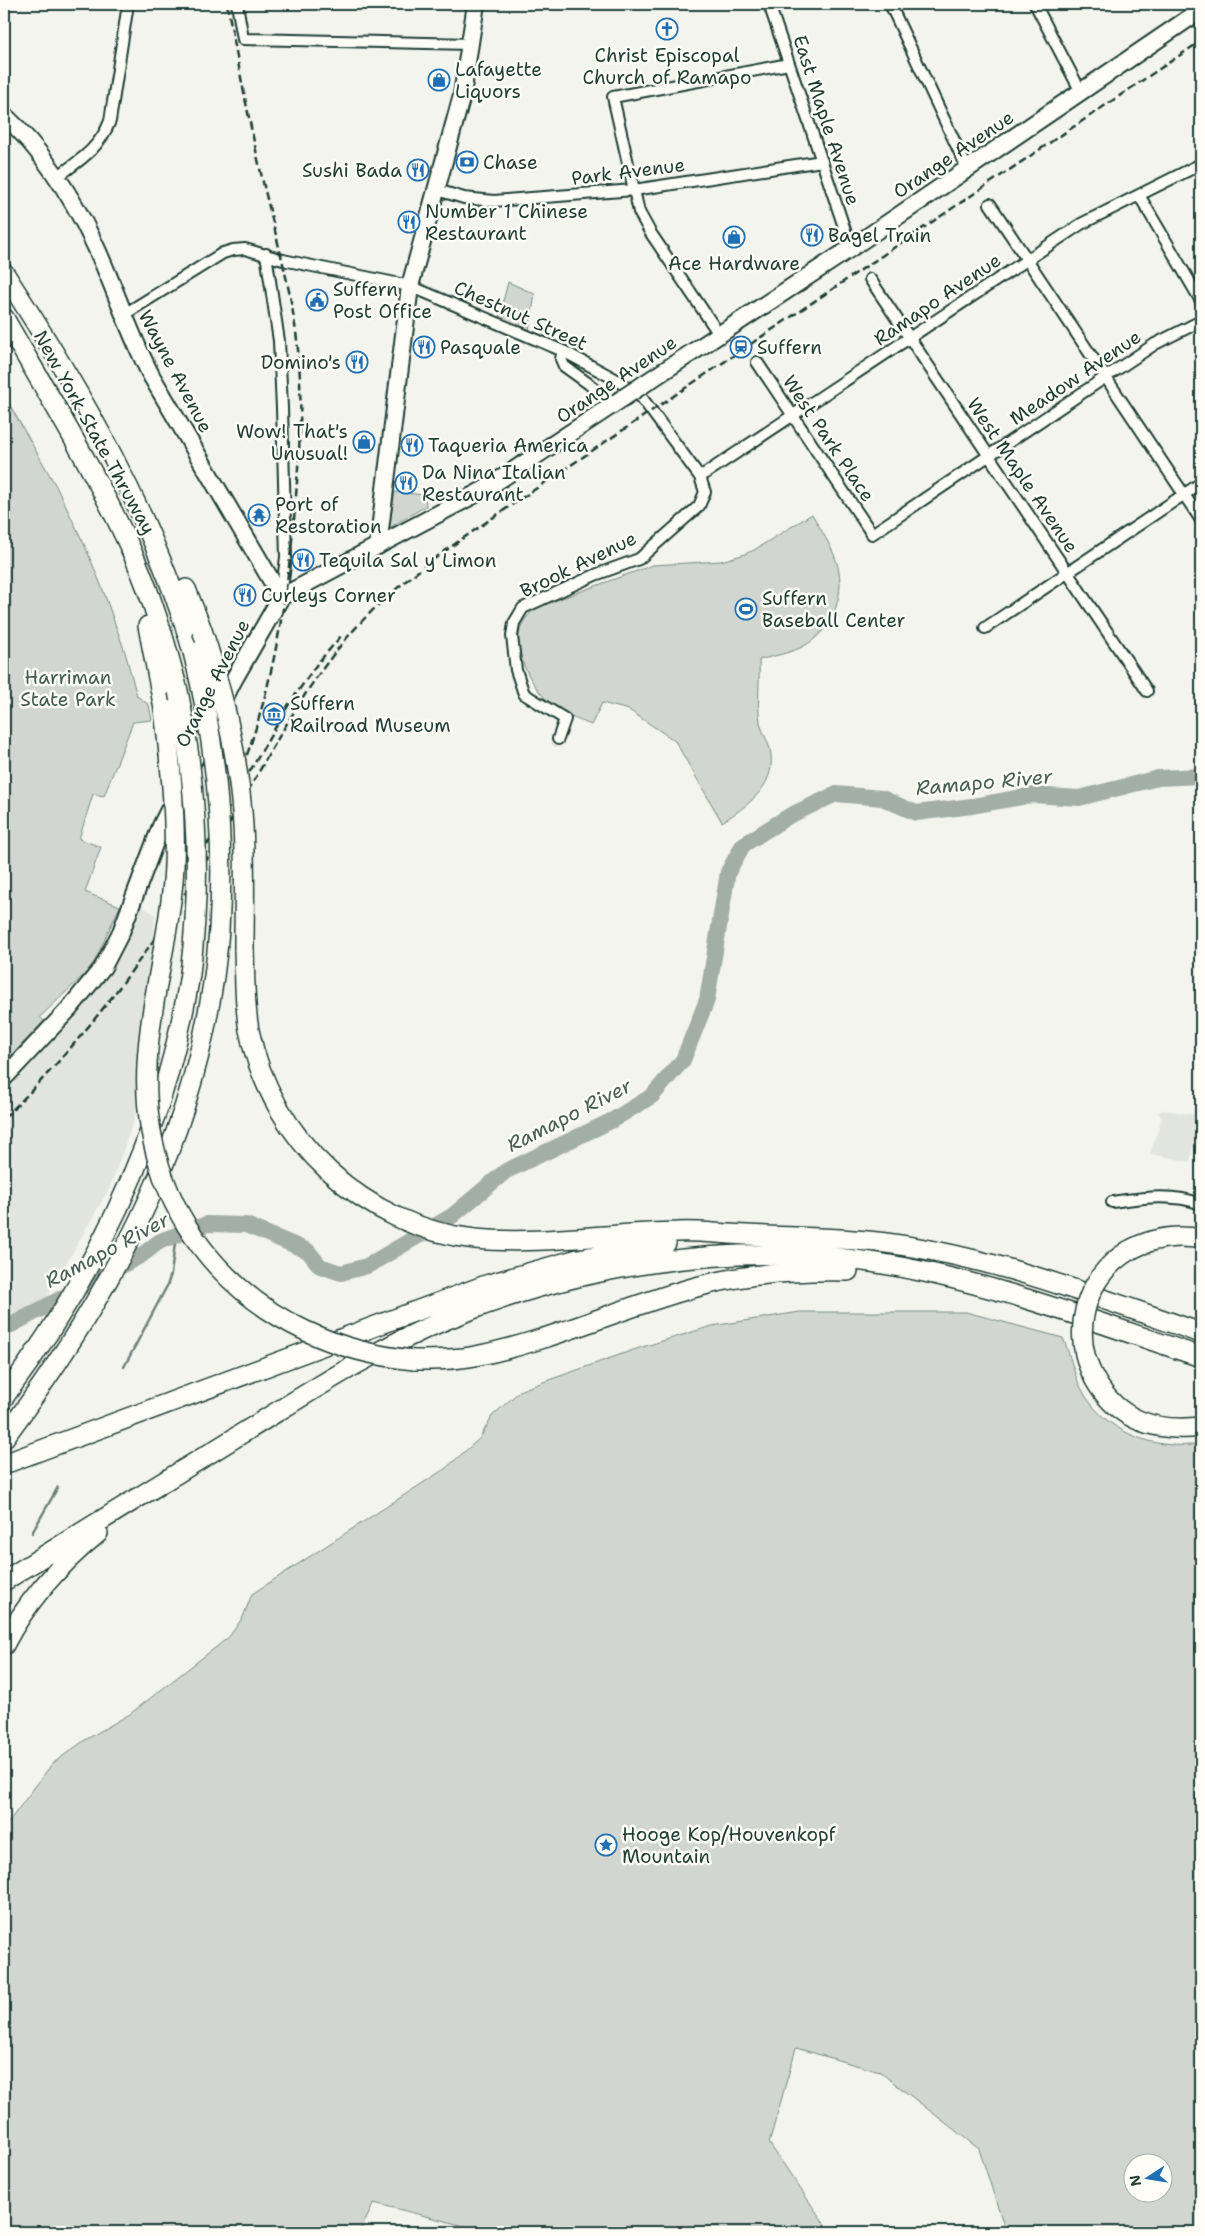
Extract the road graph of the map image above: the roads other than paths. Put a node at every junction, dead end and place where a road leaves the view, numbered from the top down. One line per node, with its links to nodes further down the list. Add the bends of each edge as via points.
1 (128, 4): 15 (street, via 110,122 104,137)
2 (237, 4): 8 (street, via 243,39)
3 (476, 4): 8 (main road)
4 (769, 4): 9 (street, East Maple Avenue)
5 (890, 4): 14 (street)
6 (1035, 4): 10 (street)
7 (1201, 10): 10 (main road, Orange Avenue)
8 (471, 44): 16 (main road, via 462,94)
9 (790, 64): 12 (street, East Maple Avenue); 17 (street, via 618,96)
10 (1081, 92): 14 (main road, Orange Avenue)
11 (4, 115): 15 (main road, Wayne Avenue)
12 (822, 161): 17 (street, Park Avenue); 20 (street, East Maple Avenue)
13 (1201, 164): 18 (street, Ramapo Avenue)
14 (967, 168): 20 (main road, Orange Avenue)
15 (57, 178): 27 (main road, Wayne Avenue, via 94,242)
16 (437, 190): 17 (street, Park Avenue, via 464,198 494,201); 25 (main road)
17 (634, 190): 30 (street, via 639,212 650,232)
18 (1139, 195): 22 (street, Ramapo Avenue, via 1081,224); 26 (street)
19 (990, 204): 22 (street)
20 (851, 248): 30 (main road, Orange Avenue)
21 (266, 254): 25 (street, Chestnut Street); 27 (street, Chestnut Street, via 245,249 223,253); 47 (street, via 279,341 282,408 286,557)
22 (1028, 260): 31 (street, Ramapo Avenue); 34 (street)
23 (4, 274): 37 (highway, New York State Thruway)
24 (870, 279): 31 (street, West Maple Avenue)
25 (410, 286): 32 (street, Chestnut Street); 45 (main road)
26 (1201, 301)
27 (123, 315): 47 (main road, Wayne Avenue, via 152,377)
28 (4, 318): 43 (highway, New York State Thruway, via 75,440)
29 (1201, 321): 34 (street, Meadow Avenue, via 1155,344)
30 (719, 334): 35 (main road, Orange Avenue, bridge)
31 (910, 338): 36 (street, Ramapo Avenue); 38 (street, West Maple Avenue)
32 (563, 351): 35 (street, via 564,366); 39 (street, Chestnut Street, via 615,379 642,398)
33 (757, 362): 36 (street, West Park Place)
34 (1106, 377): 38 (street, Meadow Avenue); 41 (street)
35 (618, 402): 45 (main road, Orange Avenue, via 487,488)
36 (794, 416): 39 (street, Ramapo Avenue); 44 (street, West Park Place)
37 (96, 427): 54 (highway, bridge, via 158,525 202,630 224,704 238,777 243,831 248,1022 265,1081 307,1149 354,1193 396,1217 457,1236 525,1240 676,1232); 61 (highway, New York State Thruway, bridge, via 159,552 193,652 207,713 218,793 222,866 219,930 211,1001 195,1073 174,1141 136,1229 77,1334)
38 (989, 456): 44 (street, Meadow Avenue); 46 (street, West Maple Avenue)
39 (700, 477): 50 (street, Brook Avenue, via 705,492 699,506 639,559 523,608 514,623 512,636 516,670 524,694 565,719)
40 (1201, 483): 41 (street)
41 (1184, 495): 42 (street); 46 (street)
42 (1201, 520)
43 (119, 524): 56 (highway, bridge, via 150,633 164,709 172,789 174,865 170,914 150,1031 146,1080 151,1129 166,1180 196,1239 216,1265 254,1301 282,1320 327,1341 359,1352 414,1360 453,1359 493,1352 684,1290 755,1275 845,1271); 59 (highway, New York State Thruway, bridge, via 161,627 178,691 190,764 197,842 190,974 177,1042 158,1111 133,1177 70,1298)
44 (872, 534)
45 (378, 546): 47 (main road, Orange Avenue)
46 (1068, 573): 48 (street); 49 (street, West Maple Avenue)
47 (281, 597): 51 (main road, Orange Avenue, via 233,681 161,826 121,932 103,966 69,1009)
48 (985, 628)
49 (1146, 692)
50 (558, 739)
51 (4, 1078)
52 (1112, 1202): 53 (street, via 1163,1197)
53 (1201, 1204)
54 (730, 1234): 57 (highway, via 871,1242 941,1253 1045,1281); 63 (highway, via 611,1252 515,1276)
55 (1201, 1239): 60 (highway, bridge, via 1181,1237 1147,1242 1112,1263 1092,1288 1084,1312 1082,1336 1084,1352 1095,1380 1113,1404 1142,1422 1168,1429)
56 (972, 1284): 58 (highway); 62 (highway, via 868,1262 774,1256 678,1260 582,1276 498,1300 421,1331 351,1367)
57 (1201, 1333)
58 (1201, 1357)
59 (4, 1398)
60 (1201, 1427)
61 (4, 1438)
62 (198, 1461): 64 (highway); 65 (highway, via 71,1556 32,1599)
63 (4, 1464)
64 (4, 1581)
65 (4, 1645)

